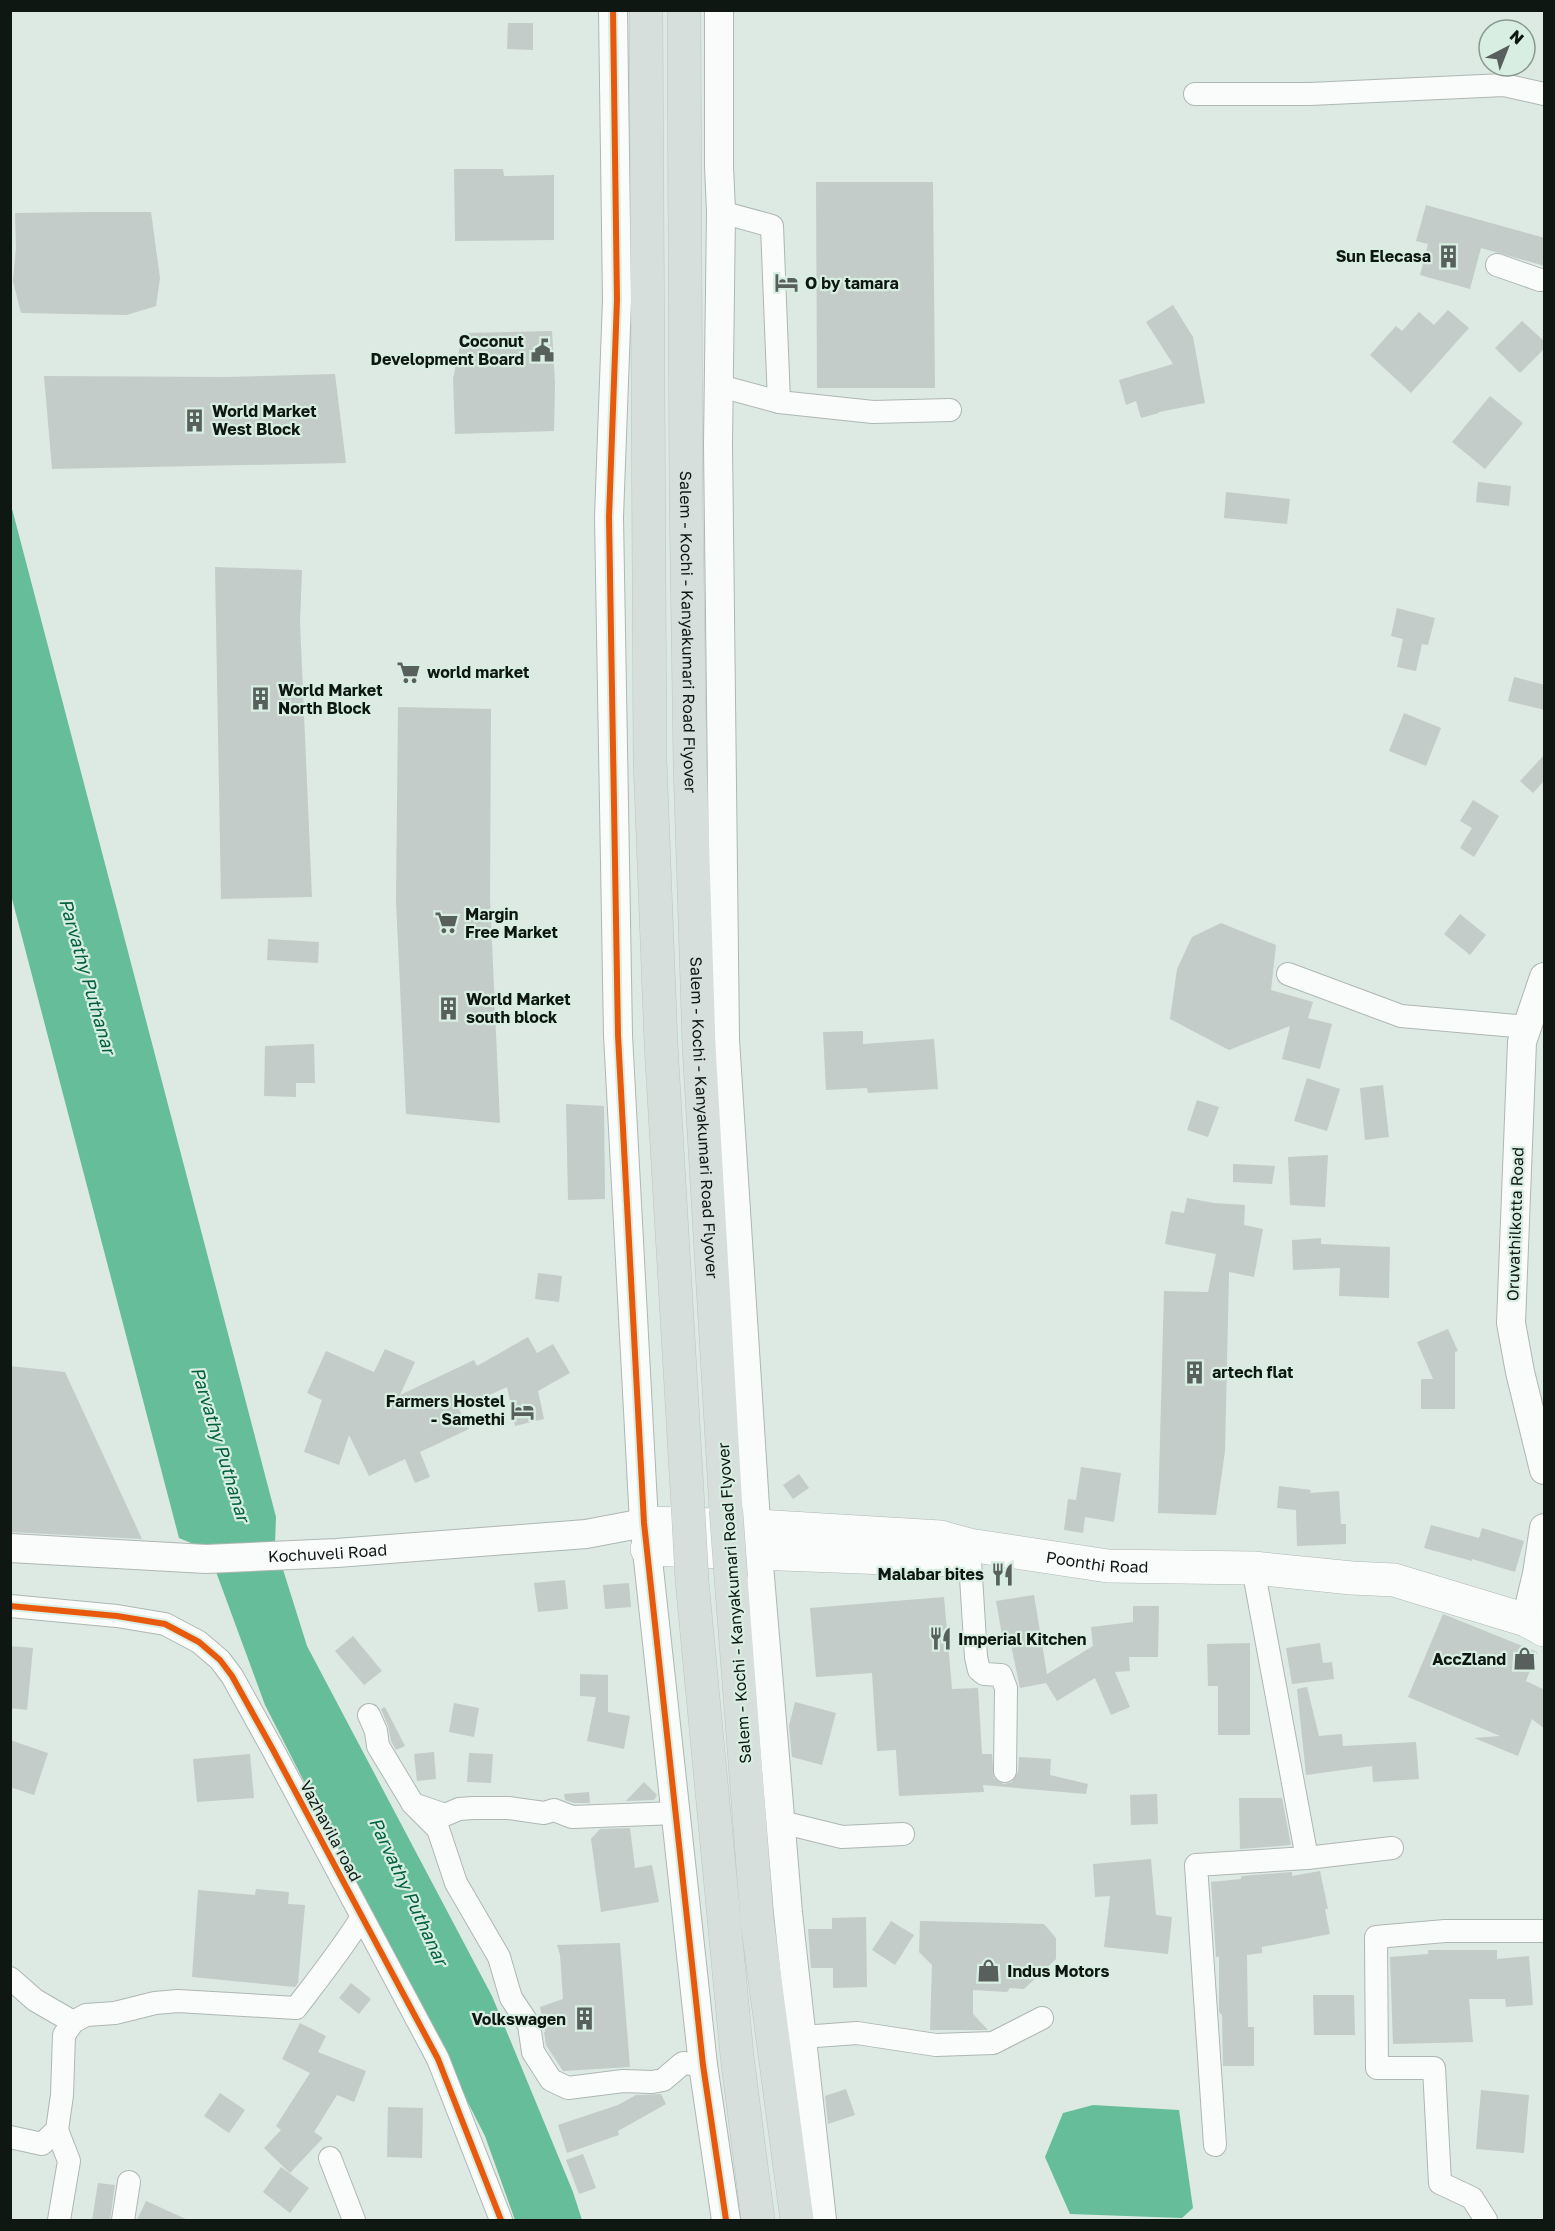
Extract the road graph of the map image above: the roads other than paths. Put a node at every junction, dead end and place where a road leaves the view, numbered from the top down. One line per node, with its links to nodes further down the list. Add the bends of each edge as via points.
1 (613, 10): 18 (street, via 617,300 609,517 618,1035)
2 (646, 10): 50 (highway, bridge, via 650,760 661,1056 692,1581 737,2056)
3 (684, 10): 51 (highway, Salem - Kochi - Kanyakumari Road Flyover, bridge, via 690,764 699,1046 726,1510 757,1920)
4 (719, 10): 7 (street)
5 (1195, 94): 6 (street, via 1310,94 1504,85)
6 (1545, 94)
7 (721, 212): 10 (street); 11 (street, via 772,226)
8 (1497, 265): 9 (street)
9 (1545, 280)
10 (720, 386): 11 (street); 19 (street, via 725,1040)
11 (779, 402): 12 (street, via 873,412)
12 (950, 410)
13 (1288, 974): 15 (street, via 1401,1016)
14 (1545, 977): 15 (street, Oruvathilkotta Road)
15 (1527, 1028): 16 (street, Oruvathilkotta Road, via 1522,1042 1510,1323)
16 (1545, 1470)
17 (1545, 1527): 24 (street, via 1537,1574)
18 (646, 1536): 19 (main road, Poonthi Road); 21 (street, Kochuveli Road, via 586,1534 206,1559); 28 (street)
19 (757, 1539): 20 (main road, Poonthi Road, via 940,1537); 29 (street)
20 (969, 1545): 22 (main road, Poonthi Road, via 1108,1566); 26 (street, via 979,1670 1001,1676 1006,1688)
21 (10, 1548)
22 (1253, 1568): 24 (main road, Poonthi Road, via 1394,1580); 32 (street)
23 (10, 1606): 33 (street, Vazhavila road, via 165,1624 199,1642 220,1660)
24 (1535, 1625)
25 (369, 1715): 27 (street, via 378,1746)
26 (1005, 1771)
27 (413, 1804): 28 (street, via 445,1815 473,1808 544,1813 554,1810 572,1816); 39 (street, via 438,1828 456,1882 499,1957 511,1998 529,2025 533,2052 551,2080 568,2088 623,2081 652,2082 663,2080 683,2063)
28 (676, 1813): 39 (street)
29 (781, 1822): 30 (street, via 842,1837); 38 (street)
30 (903, 1834)
31 (1392, 1848): 32 (street)
32 (1307, 1858): 42 (street, via 1196,1865)
33 (362, 1917): 37 (street, via 342,1950 296,2008 178,2001 87,2014); 48 (street, Vazhavila road, via 438,2059)
34 (1545, 1931): 53 (street, via 1445,1931 1376,1937 1377,2067 1434,2068 1440,2183 1472,2198)
35 (10, 1978): 37 (street, via 35,2000)
36 (1042, 2018): 38 (street, via 993,2043 936,2046 857,2033)
37 (73, 2022): 40 (street, via 64,2035)
38 (802, 2037): 52 (street)
39 (703, 2065): 49 (street)
40 (57, 2130): 41 (street, via 42,2144); 45 (street, via 69,2161)
41 (10, 2137)
42 (1215, 2145)
43 (330, 2158): 47 (street)
44 (129, 2182): 46 (street)
45 (59, 2220)
46 (123, 2220)
47 (354, 2220)
48 (501, 2220)
49 (726, 2220)
50 (758, 2220)
51 (797, 2220)
52 (822, 2220)
53 (1485, 2220)

